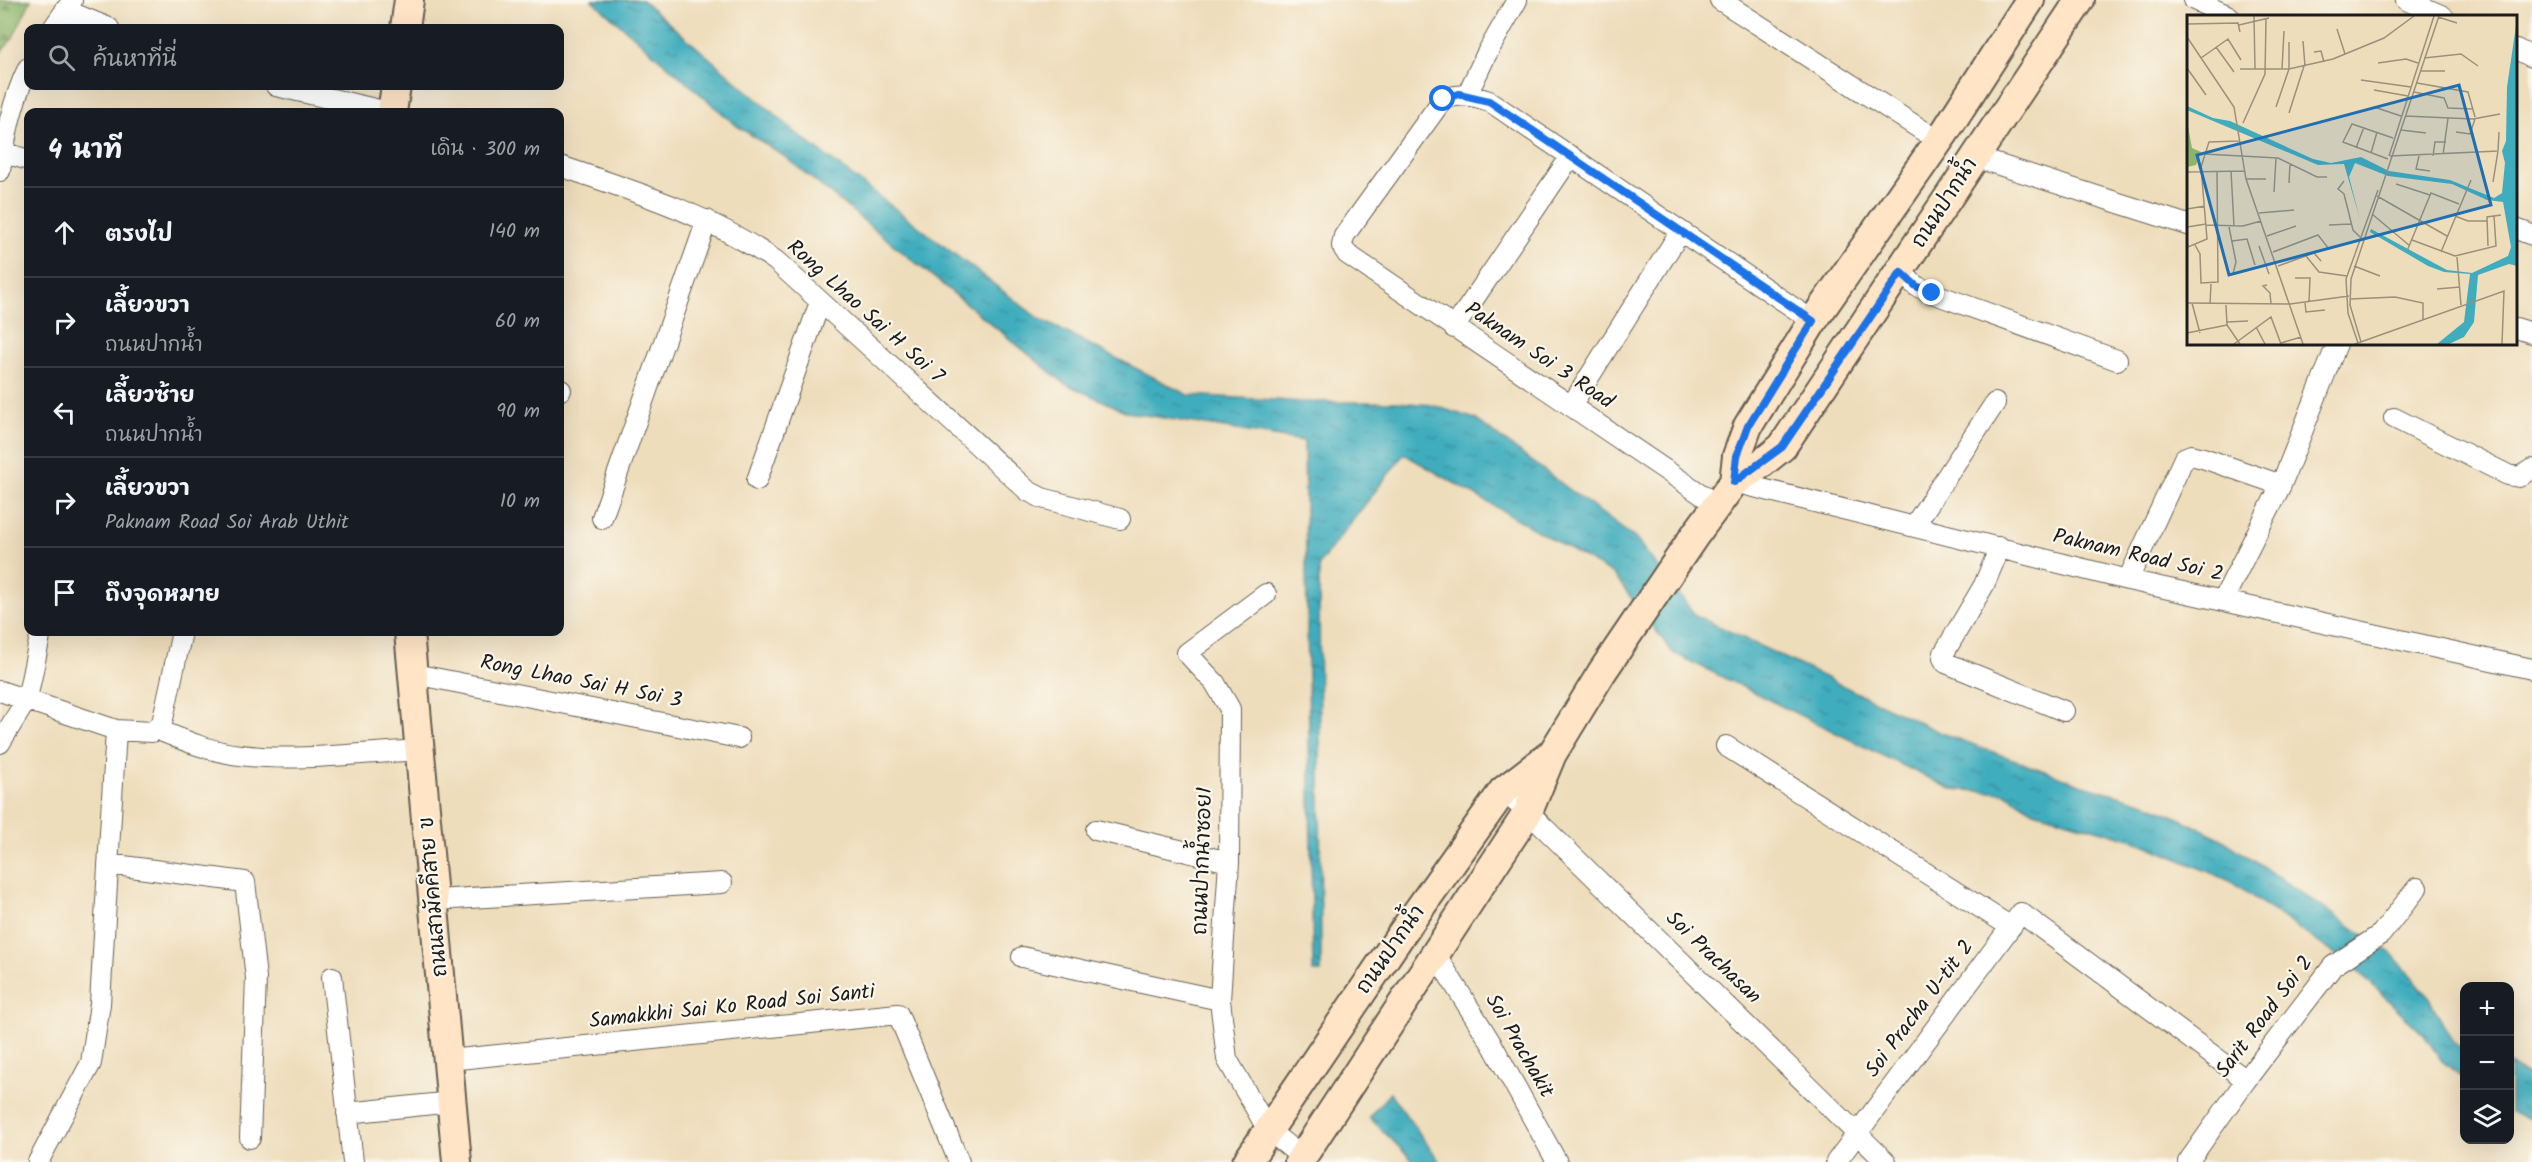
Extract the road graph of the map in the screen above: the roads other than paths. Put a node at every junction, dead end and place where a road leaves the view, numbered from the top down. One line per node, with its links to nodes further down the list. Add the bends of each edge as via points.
1 (409, 0): 13 (street)
2 (1517, 0): 19 (street)
3 (1720, 0): 22 (street)
4 (2030, 0): 22 (street, ถนนปากน้ำ)
5 (2080, 0): 25 (street, ถนนปากน้ำ)
6 (2194, 0): 9 (street)
7 (2406, 0): 10 (street)
8 (68, 5): 11 (street); 12 (street)
9 (2227, 15)
10 (2441, 15)
11 (56, 24)
12 (102, 24)
13 (406, 24)
14 (2517, 50): 15 (street)
15 (2532, 57)
16 (24, 76): 24 (street, via 8,119)
17 (294, 90): 20 (street)
18 (395, 90): 21 (street)
19 (1467, 95): 23 (street, via 1489,101); 36 (street, Paknam Soi 3 Road, via 1443,99 1342,242 1347,254)
20 (372, 108)
21 (391, 108)
22 (1939, 141): 35 (street, ถนนปากน้ำ)
23 (1571, 156): 31 (street); 36 (street)
24 (1, 158): 26 (street)
25 (1974, 158): 29 (street); 33 (street, ถนนปากน้ำ)
26 (24, 160)
27 (564, 167): 28 (street, Rong Lhao Sai H Soi 7)
28 (707, 220): 34 (street, Rong Lhao Sai H Soi 7, via 776,261); 49 (street)
29 (2187, 225)
30 (2517, 229): 32 (street)
31 (1680, 232): 35 (street); 42 (street)
32 (2532, 235)
33 (1901, 272): 40 (street, via 1916,286 1932,293); 46 (street, ถนนปากน้ำ, via 1782,447)
34 (820, 302): 45 (street); 50 (street, Rong Lhao Sai H Soi 7, via 1028,491)
35 (1813, 321): 46 (street, ถนนปากน้ำ, via 1748,426 1737,456)
36 (1454, 328): 42 (street, Paknam Soi 3 Road)
37 (2517, 328): 38 (street)
38 (2532, 333)
39 (2337, 345): 47 (street)
40 (2117, 360)
41 (1995, 403): 51 (street)
42 (1571, 406): 48 (street, Paknam Soi 3 Road)
43 (2394, 418): 44 (street, via 2508,476 2519,477)
44 (2532, 469)
45 (757, 480)
46 (1734, 482): 48 (street, ถนนปากน้ำ); 51 (street, Paknam Road Soi 2)
47 (2281, 485): 53 (street, via 2203,458 2184,458); 55 (street)
48 (1717, 505): 70 (street, ถนนปากน้ำ, via 1619,646)
49 (602, 518)
50 (1120, 519)
51 (1914, 525): 52 (street, Paknam Road Soi 2)
52 (2000, 547): 53 (street, Paknam Road Soi 2); 63 (street, via 1984,585 1943,658 1946,663)
53 (2127, 580): 55 (street, Paknam Road Soi 2)
54 (1266, 594): 74 (street, ถนนปากนำ้ซอย1, via 1187,653 1215,683 1230,709)
55 (2223, 600): 59 (street, Paknam Road Soi 2)
56 (40, 636): 62 (street)
57 (181, 636): 64 (street, via 162,723)
58 (409, 636): 60 (street, ถนนสามัคคีสาย ข)
59 (2532, 669)
60 (414, 674): 66 (street, Rong Lhao Sai H Soi 3); 69 (street, ถนนสามัคคีสาย ข)
61 (0, 691): 62 (street)
62 (27, 699): 65 (street); 67 (street)
63 (2064, 711)
64 (156, 729): 65 (street, via 147,734); 69 (street, via 239,755 286,757)
65 (116, 730): 75 (street)
66 (739, 738)
67 (0, 743)
68 (1726, 746): 79 (street)
69 (420, 750): 78 (street, ถนนสามัคคีสาย ข)
70 (1552, 754): 71 (street, ถนนปากน้ำ); 72 (street, ถนนปากน้ำ)
71 (1503, 791): 72 (street, Soi Prachasan); 88 (street, ถนนปากน้ำ)
72 (1528, 812): 80 (street, ถนนปากน้ำ); 89 (street, Soi Prachasan)
73 (1096, 830): 74 (street)
74 (1229, 862): 83 (street, ถนนปากนำ้ซอย1)
75 (108, 864): 90 (street, via 245,882 255,978); 92 (street, via 100,1004 91,1063)
76 (722, 883): 78 (street)
77 (2417, 888): 85 (street, Sarit Road Soi 2, via 2381,934 2333,966)
78 (435, 900): 84 (street, ถนนสามัคคีสาย ข)
79 (2016, 920): 85 (street); 89 (street, Soi Pracha U-tit 2)
80 (1436, 955): 91 (street, ถนนปากน้ำ); 97 (street, Soi Prachakit, via 1493,1046)
81 (1022, 957): 83 (street)
82 (332, 977): 87 (street)
83 (1220, 1000): 88 (street, ถนนปากนำ้ซอย1, via 1227,1059)
84 (448, 1060): 86 (street, ถนนสามัคคีสาย ข); 95 (street, Samakkhi Sai Ko Road Soi Santi, via 898,1014)
85 (2246, 1080): 100 (street, Sarit Road Soi 2)
86 (452, 1102): 87 (street); 94 (street, ถนนสามัคคีสาย ข)
87 (347, 1113): 93 (street)
88 (1268, 1130): 91 (street, ถนนปากนำ้ซอย1); 96 (street, ถนนปากน้ำ)
89 (1858, 1133): 98 (street, Soi Pracha U-tit 2); 99 (street, Soi Prachasan)
90 (250, 1138)
91 (1300, 1160)
92 (38, 1162)
93 (352, 1162)
94 (457, 1162)
95 (959, 1162)
96 (1247, 1162)
97 (1557, 1162)
98 (1836, 1162)
99 (1886, 1162)
100 (2188, 1162)

